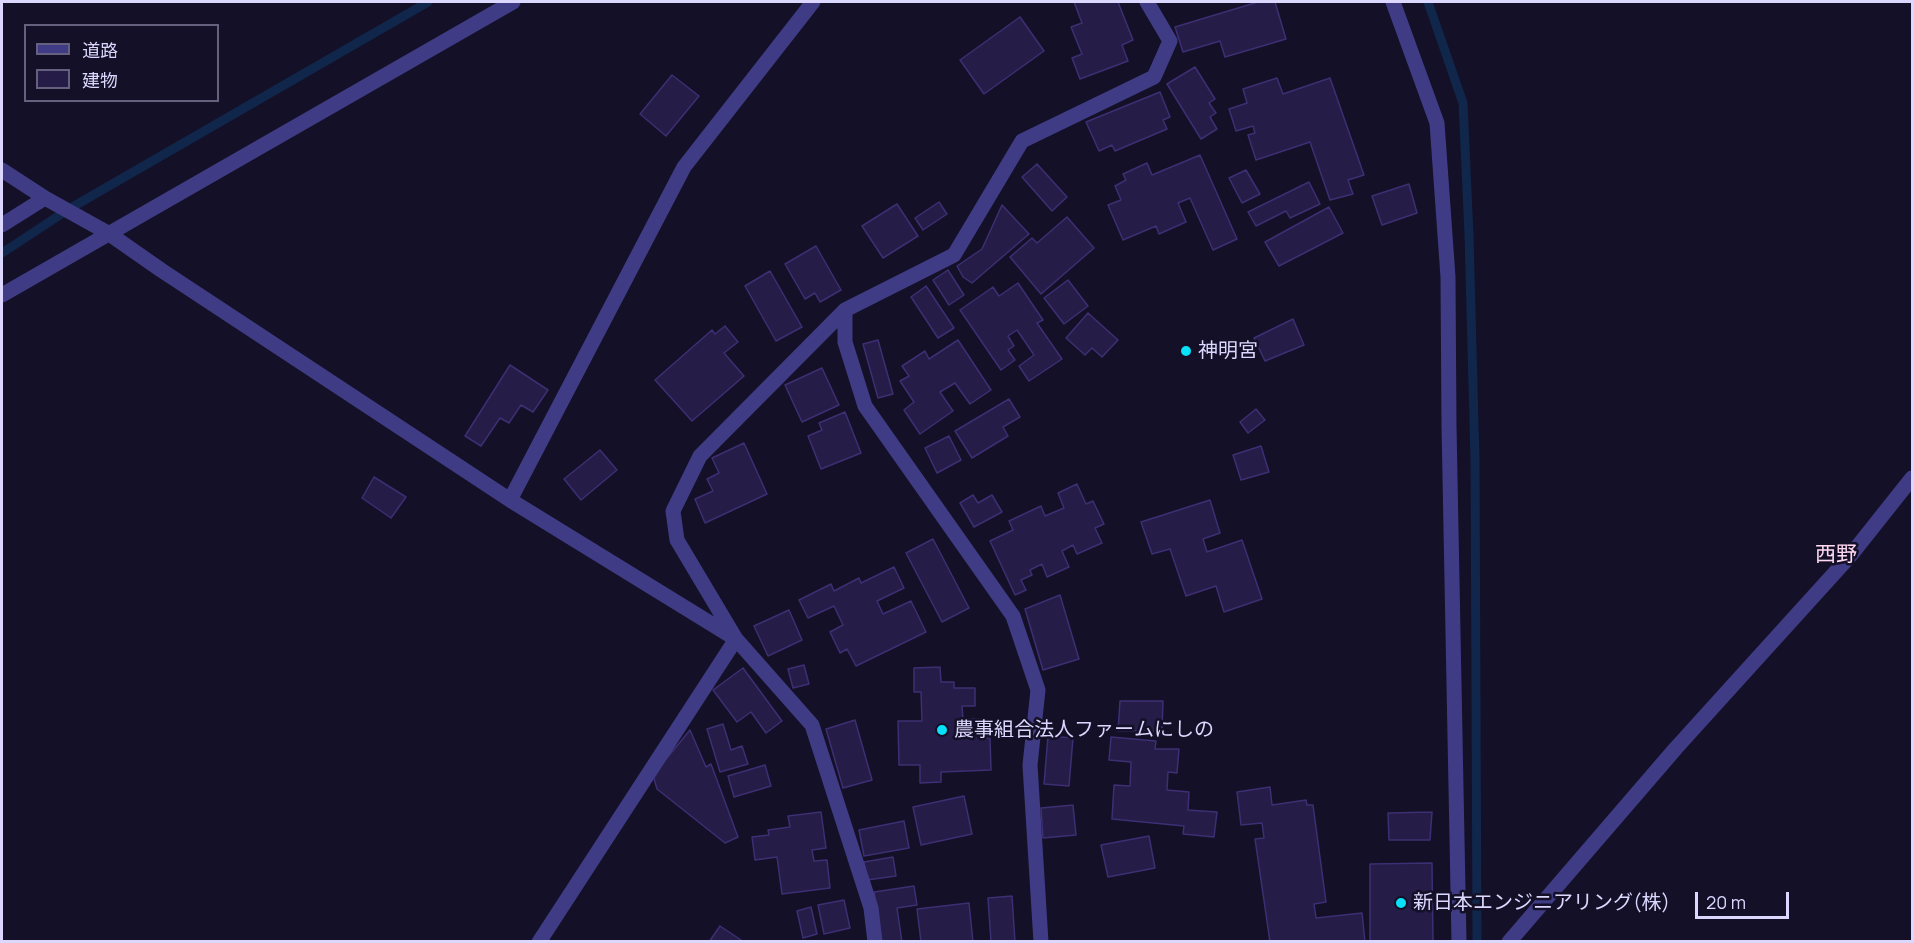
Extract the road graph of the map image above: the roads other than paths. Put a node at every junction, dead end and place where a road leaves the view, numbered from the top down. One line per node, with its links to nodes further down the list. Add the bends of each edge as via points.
1 (513, 2): 8 (street)
2 (813, 2): 12 (street, via 684,167)
3 (1147, 2): 10 (street, via 1170,41 1154,77 1023,141 954,255)
4 (1393, 2): 17 (street, via 1437,123 1448,277)
5 (2, 170): 6 (street)
6 (45, 198): 7 (street); 8 (street)
7 (2, 225)
8 (108, 233): 9 (street); 12 (street)
9 (2, 295)
10 (845, 310): 13 (street, via 700,456 673,511 677,540); 16 (street, via 844,342 865,406 1013,616 1038,690 1030,765)
11 (1912, 478): 18 (street, via 1850,556 1676,748)
12 (510, 501): 13 (street)
13 (736, 639): 14 (street); 15 (street, via 812,725 871,908)
14 (541, 941)
15 (875, 942)
16 (1041, 942)
17 (1459, 942)
18 (1509, 942)

